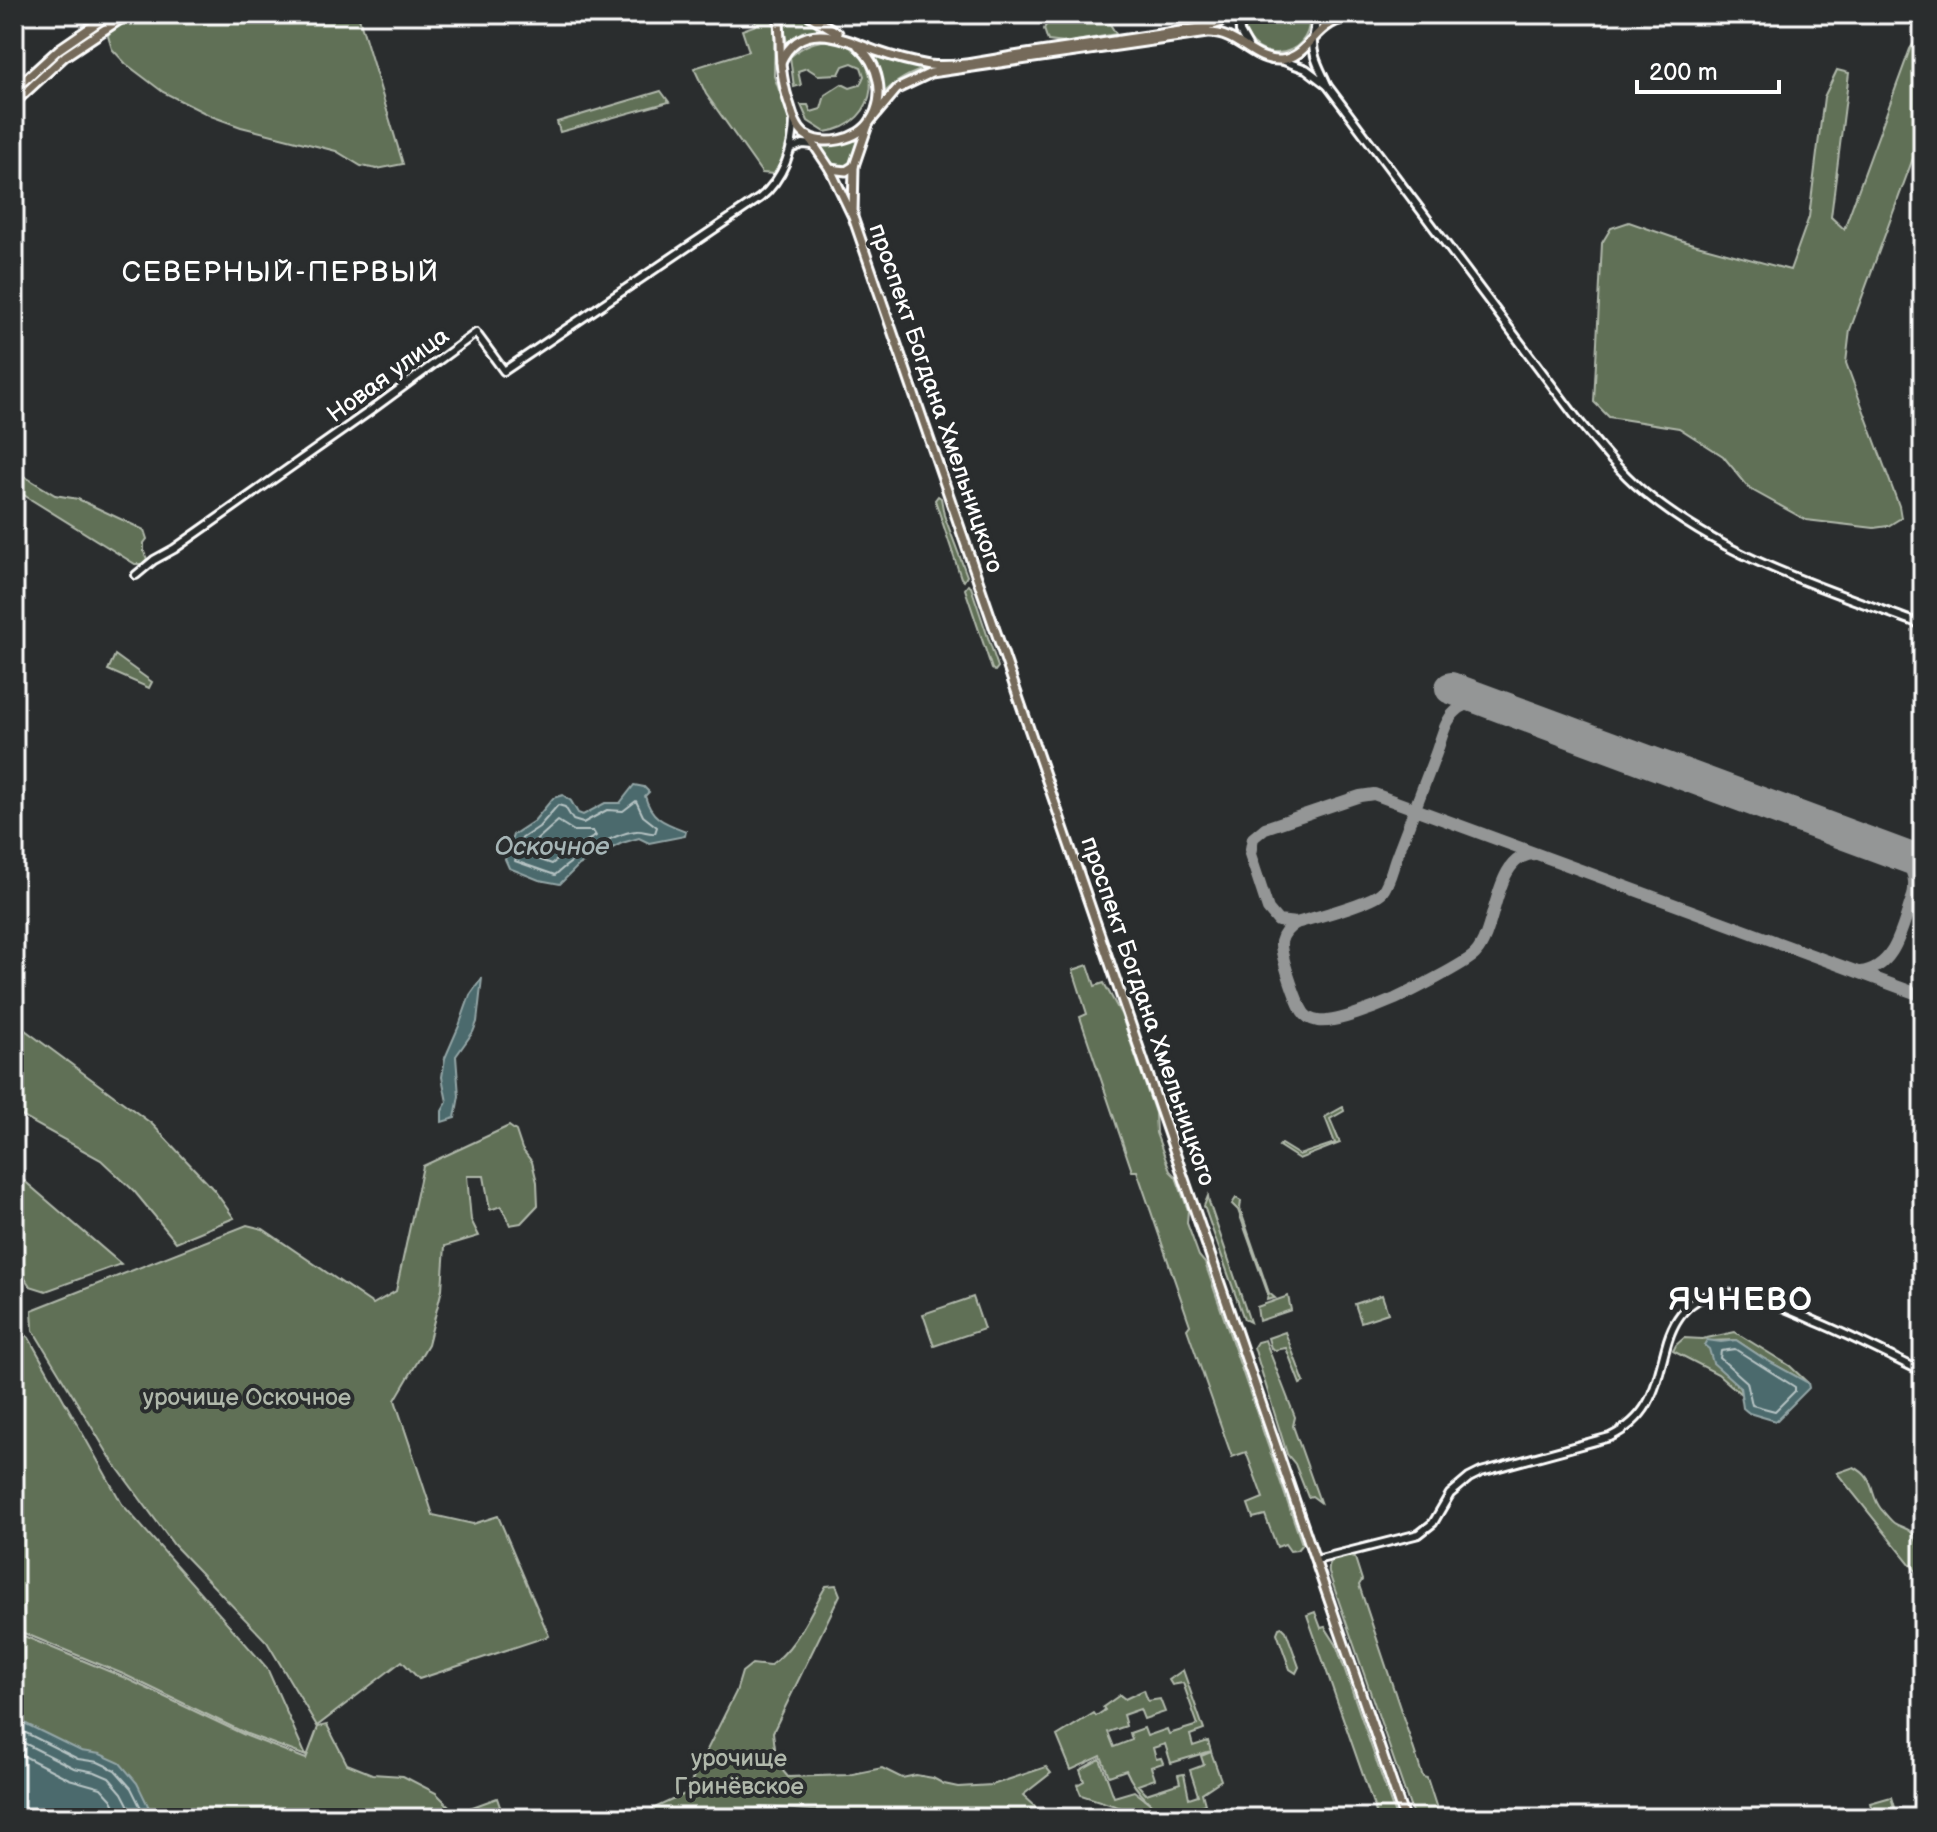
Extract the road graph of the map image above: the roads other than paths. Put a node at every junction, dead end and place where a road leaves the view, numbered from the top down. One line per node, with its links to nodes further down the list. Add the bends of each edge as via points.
1 (110, 14): 15 (main road, via 59,49)
2 (128, 14): 16 (main road, via 65,56)
3 (778, 14): 13 (main road)
4 (807, 14): 9 (main road)
5 (1232, 14): 9 (main road, via 1207,27 932,65)
6 (1239, 14): 11 (street)
7 (1316, 14): 10 (street)
8 (1403, 14): 10 (main road, via 1339,19)
9 (849, 39): 13 (main road, via 807,37 788,49); 18 (main road, via 867,54 877,75)
10 (1313, 42): 12 (main road); 14 (street)
11 (1248, 46): 12 (main road, via 1262,57); 18 (main road, via 1227,34 1207,33 931,73 892,93)
12 (1280, 60): 14 (street, via 1306,69)
13 (781, 62): 17 (main road)
14 (1327, 85): 26 (street, via 1578,420 1642,491 1730,549)
15 (14, 90)
16 (14, 103)
17 (794, 119): 19 (main road); 21 (street, Новая улица)
18 (871, 121): 19 (main road, via 835,141); 22 (main road, проспект Богдана Хмельницкого)
19 (808, 136): 20 (main road, проспект Богдана Хмельницкого)
20 (814, 145): 21 (street); 23 (main road, проспект Богдана Хмельницкого)
21 (793, 148): 25 (street, Новая улица, via 771,189 760,198 512,367 504,371 476,333)
22 (854, 166): 23 (main road); 24 (main road, проспект Богдана Хмельницкого)
23 (830, 169): 24 (main road, проспект Богдана Хмельницкого)
24 (853, 217): 28 (main road, проспект Богдана Хмельницкого)
25 (136, 575)
26 (1923, 625)
27 (1923, 1372): 28 (street, via 1773,1302 1730,1292 1701,1299 1676,1321 1652,1397 1624,1430 1480,1473 1456,1488 1433,1523 1419,1534)
28 (1316, 1560): 29 (main road, проспект Богдана Хмельницкого)
29 (1404, 1818)

